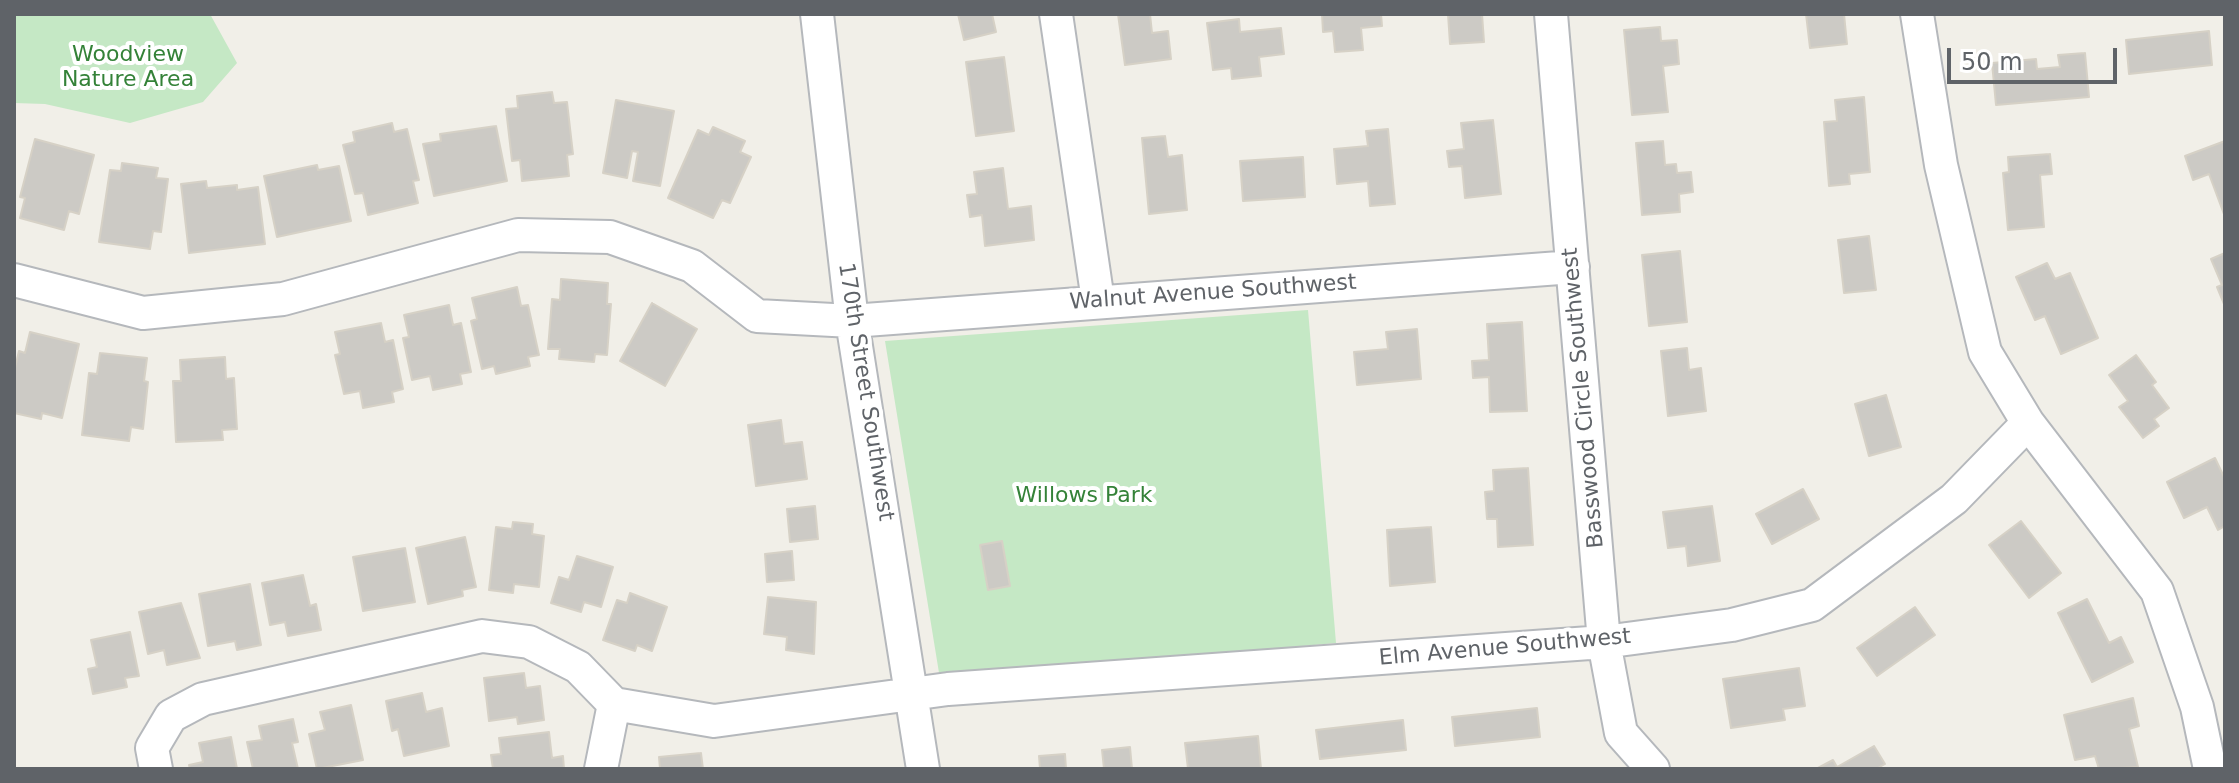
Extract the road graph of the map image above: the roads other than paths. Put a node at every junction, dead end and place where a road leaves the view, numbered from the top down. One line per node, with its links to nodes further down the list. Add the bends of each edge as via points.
1 (817, 14): 8 (street, 170th Street Southwest)
2 (1056, 14): 7 (street)
3 (1551, 14): 5 (street, Basswood Circle Southwest)
4 (1917, 14): 9 (street, via 1941,165 1985,352)
5 (1573, 267): 7 (street, Walnut Avenue Southwest); 10 (street, Basswood Circle Southwest)
6 (14, 280): 8 (street, Walnut Avenue Southwest, via 143,313 283,299 518,235 610,237 692,266 757,316)
7 (1098, 301): 8 (street, Walnut Avenue Southwest)
8 (852, 321): 11 (street, 170th Street Southwest)
9 (2028, 423): 10 (street, Elm Avenue Southwest, via 1954,499 1812,605 1732,625); 17 (street, via 2157,591 2197,707)
10 (1604, 642): 11 (street, Elm Avenue Southwest); 16 (street, Basswood Circle Southwest, via 1621,733)
11 (912, 695): 12 (street, Elm Avenue Southwest, via 714,721); 15 (street, 170th Street Southwest)
12 (614, 704): 13 (street, via 578,667 529,642 482,636 203,699 171,716 152,748); 14 (street)
13 (156, 769)
14 (601, 769)
15 (923, 769)
16 (1653, 769)
17 (2210, 769)

